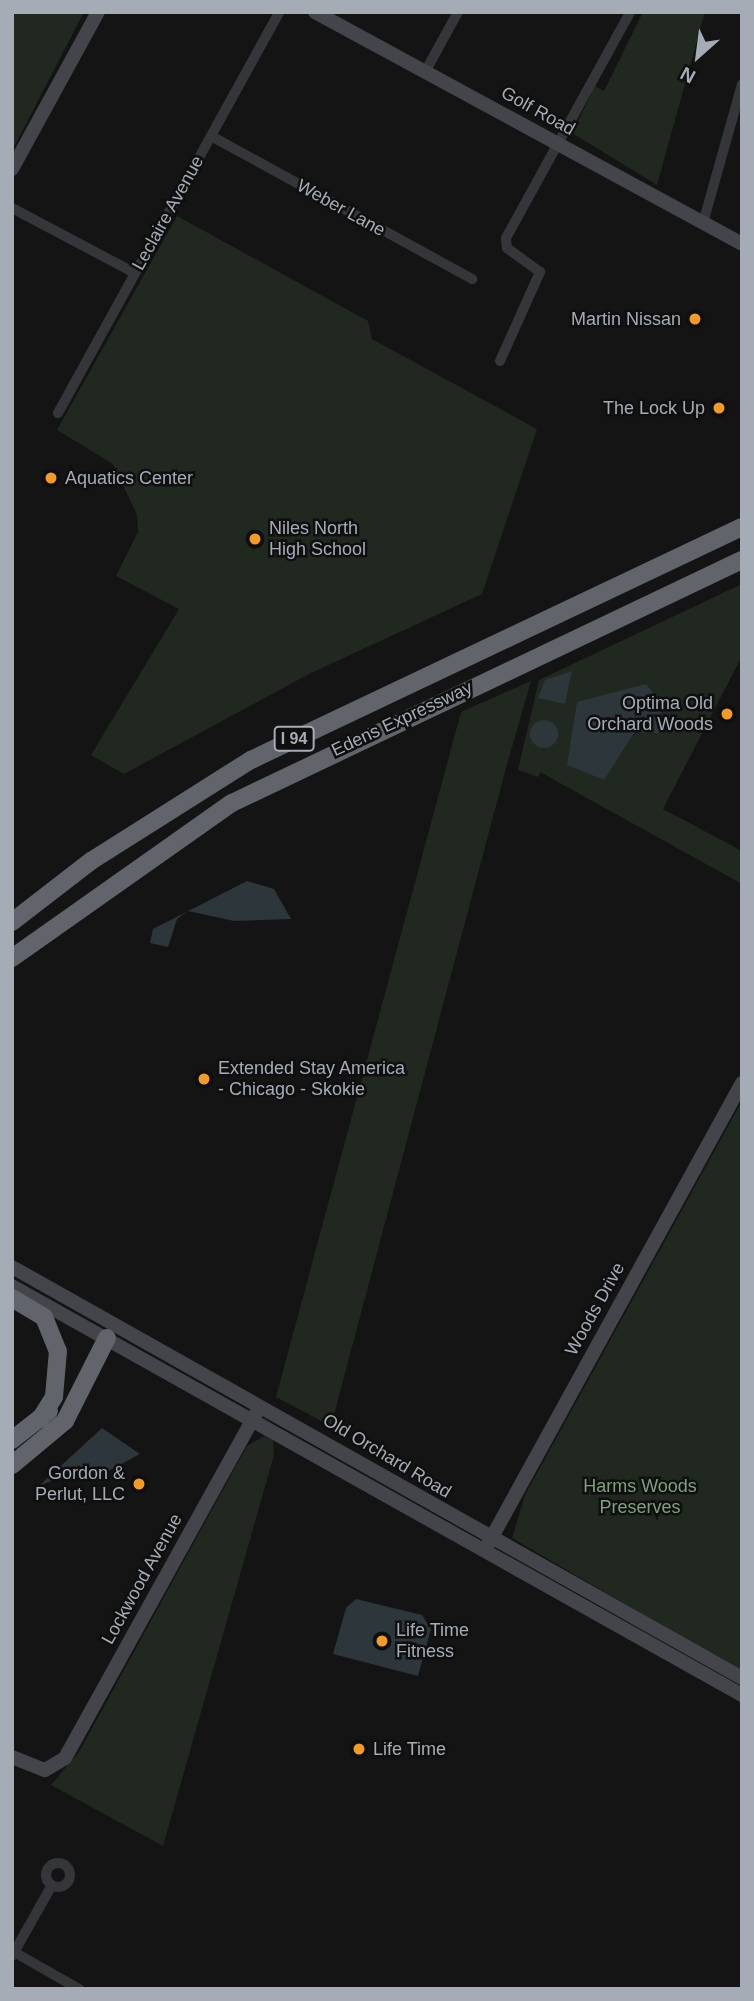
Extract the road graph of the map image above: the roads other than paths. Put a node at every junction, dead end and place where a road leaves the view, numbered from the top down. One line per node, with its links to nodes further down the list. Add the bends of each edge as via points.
1 (98, 12): 10 (main road)
2 (279, 12): 8 (street, Leclaire Avenue)
3 (315, 12): 6 (main road, Golf Road)
4 (458, 12): 6 (street)
5 (630, 12): 9 (street)
6 (425, 72): 9 (main road, Golf Road)
7 (742, 84): 12 (street)
8 (211, 136): 14 (street, Leclaire Avenue); 15 (street, Weber Lane)
9 (558, 144): 12 (main road, Golf Road); 16 (street, via 506,239 507,247 540,272)
10 (12, 169)
11 (12, 208): 14 (street)
12 (703, 223): 13 (main road, Golf Road)
13 (742, 244)
14 (135, 273): 17 (street, Leclaire Avenue)
15 (472, 279)
16 (500, 361)
17 (58, 413)
18 (742, 527): 20 (highway, Edens Expressway / I 94, via 640,581 251,760)
19 (742, 560): 23 (highway, Edens Expressway / I 94, via 232,803)
20 (55, 888): 21 (highway); 22 (highway, Edens Expressway / I 94)
21 (12, 907)
22 (12, 922)
23 (12, 958)
24 (742, 1083): 34 (main road, Woods Drive)
25 (12, 1267): 29 (main road, Old Orchard Road)
26 (12, 1286): 28 (main road, Old Orchard Road)
27 (12, 1298): 30 (highway, via 44,1318 56,1342 59,1375)
28 (107, 1338): 30 (highway, via 68,1396); 31 (main road, Old Orchard Road); 33 (highway, via 65,1422)
29 (261, 1404): 31 (main road, Lockwood Avenue); 34 (main road, Old Orchard Road)
30 (40, 1419): 32 (highway)
31 (253, 1419): 34 (main road, Old Orchard Road); 37 (main road, Lockwood Avenue, via 69,1751 51,1768 37,1770)
32 (12, 1440)
33 (12, 1465)
34 (486, 1547): 35 (main road, Old Orchard Road); 36 (main road, Old Orchard Road)
35 (742, 1678)
36 (742, 1695)
37 (12, 1757)
38 (52, 1885): 39 (street)
39 (13, 1954): 40 (street)
40 (79, 1989)

